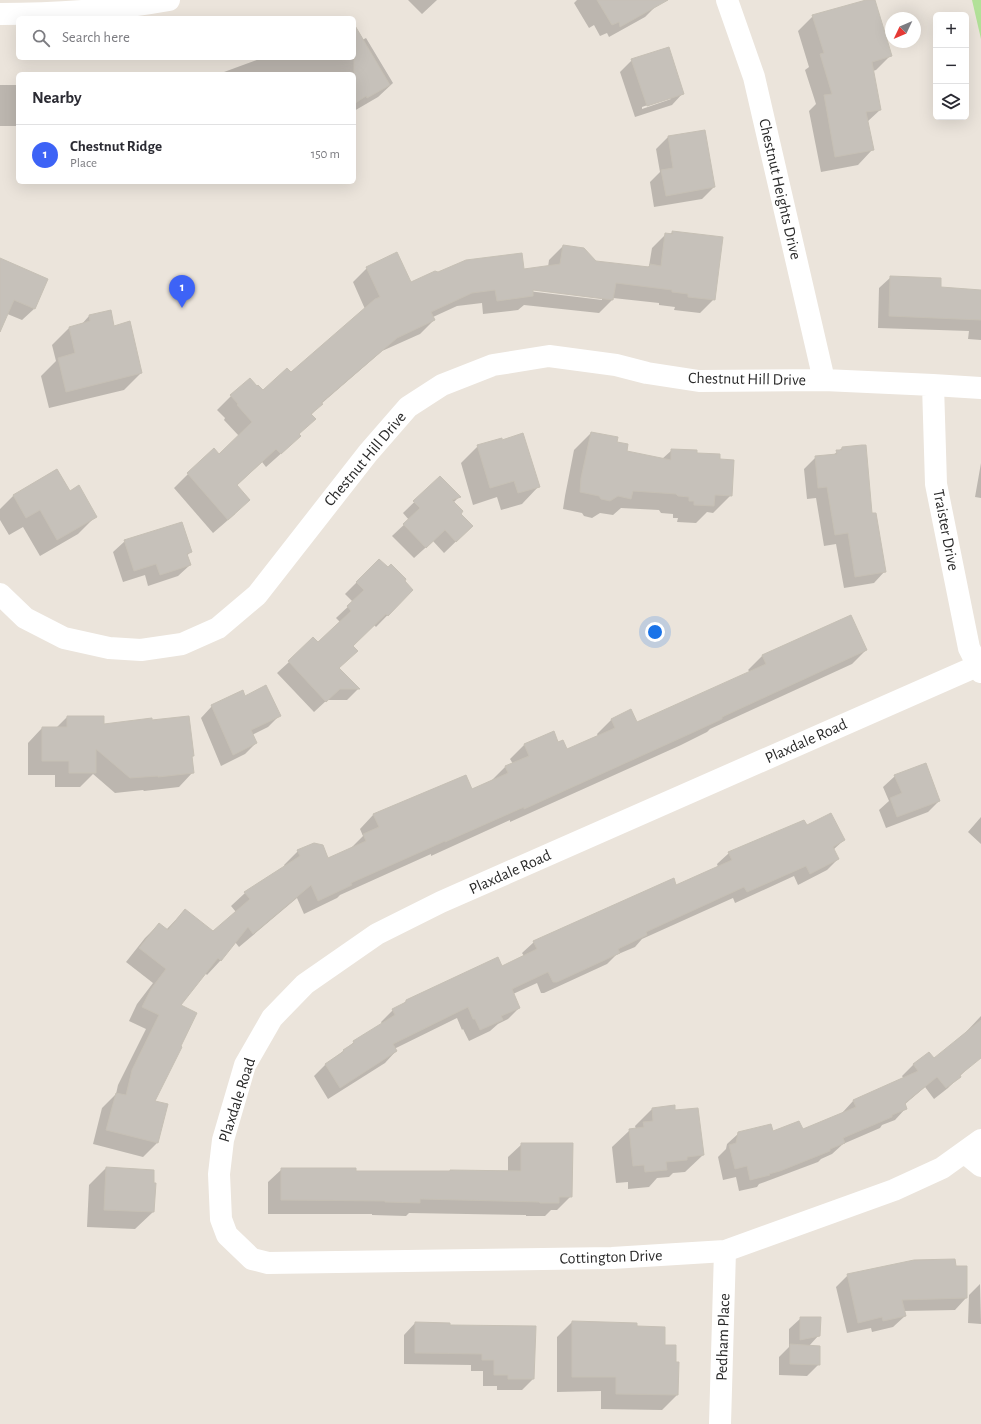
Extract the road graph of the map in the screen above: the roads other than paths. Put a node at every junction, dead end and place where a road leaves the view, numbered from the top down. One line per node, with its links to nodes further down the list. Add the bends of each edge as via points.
1 (169, 0): 3 (street, via 120,8)
2 (727, 0): 4 (street, Chestnut Heights Drive, via 754,77)
3 (0, 14)
4 (824, 380): 5 (street, Chestnut Hill Drive); 7 (street, Chestnut Hill Drive, via 699,381 616,365 549,356 493,365 442,385 408,408 368,453 257,595 218,628 182,644 141,650 109,648 64,638 25,618)
5 (933, 385): 6 (street, Chestnut Hill Drive); 8 (street, Traister Drive, via 936,484 969,648)
6 (981, 388)
7 (0, 594)
8 (979, 669): 10 (street, Plaxdale Road, via 441,902 377,934 305,984 272,1018 245,1065 223,1140 219,1174 221,1219)
9 (976, 1153): 11 (street, Cottington Drive, via 894,1190)
10 (227, 1235): 11 (street, Cottington Drive, via 252,1259 268,1263 612,1258)
11 (725, 1251): 12 (street, Pedham Place)
12 (720, 1424)

